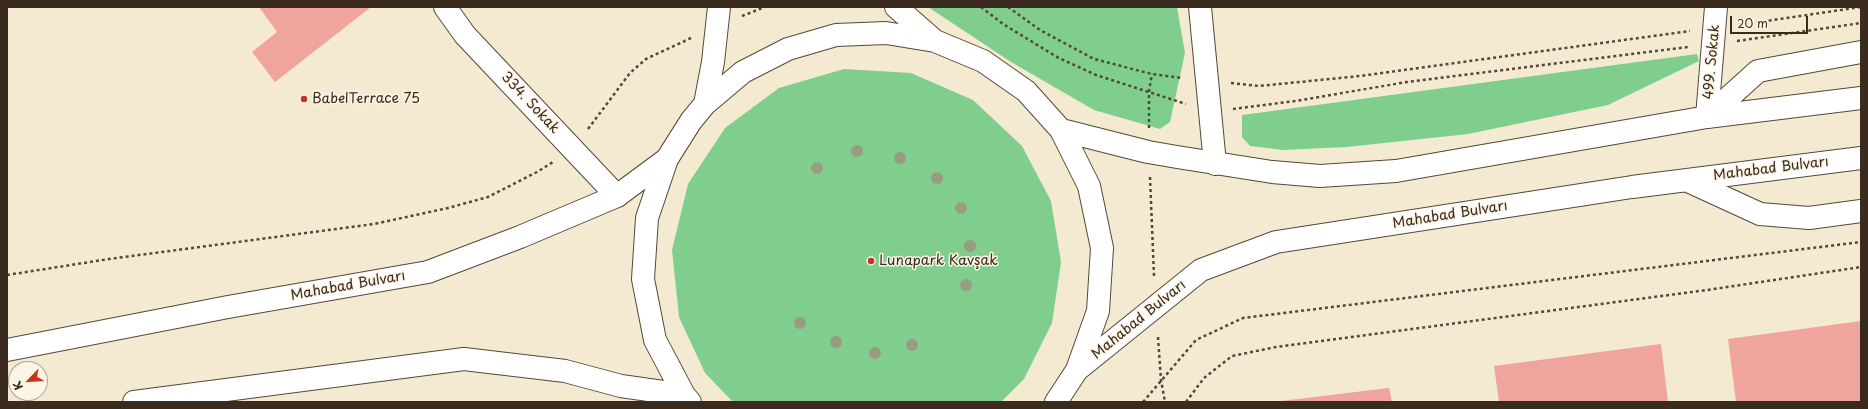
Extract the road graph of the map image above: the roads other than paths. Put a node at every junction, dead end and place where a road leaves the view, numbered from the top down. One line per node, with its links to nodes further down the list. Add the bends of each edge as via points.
1 (445, 7): 16 (main road, 334. Sokak, via 465,35)
2 (896, 7): 6 (main road)
3 (1200, 7): 14 (main road)
4 (718, 17): 9 (main road)
5 (1714, 26): 10 (main road, 499. Sokak)
6 (936, 42): 9 (main road, via 886,33 836,35 788,49 743,72); 11 (main road, via 983,61 1026,91)
7 (1861, 52): 10 (main road, via 1758,71)
8 (1861, 98): 10 (main road)
9 (705, 104): 13 (main road, via 682,134)
10 (1707, 117): 14 (main road, via 1396,171 1320,176)
11 (1061, 130): 14 (main road, via 1148,152); 21 (main road, via 1090,186 1102,248 1098,311)
12 (1861, 158): 15 (main road, Mahabad Bulvarı)
13 (667, 160): 16 (main road, Mahabad Bulvarı); 23 (main road, via 647,218 643,279 655,340)
14 (1215, 164)
15 (1686, 180): 17 (main road, via 1760,214 1809,218); 21 (main road, Mahabad Bulvarı, via 1276,242 1201,270)
16 (617, 196): 19 (main road, Mahabad Bulvarı, via 428,272)
17 (1861, 211)
18 (7, 337): 19 (main road)
19 (30, 346): 20 (main road, Mahabad Bulvarı)
20 (7, 350)
21 (1077, 370): 25 (main road)
22 (201, 398): 23 (main road, via 464,359 565,371 622,386); 24 (main road)
23 (687, 398)
24 (134, 402)
25 (1056, 402)

